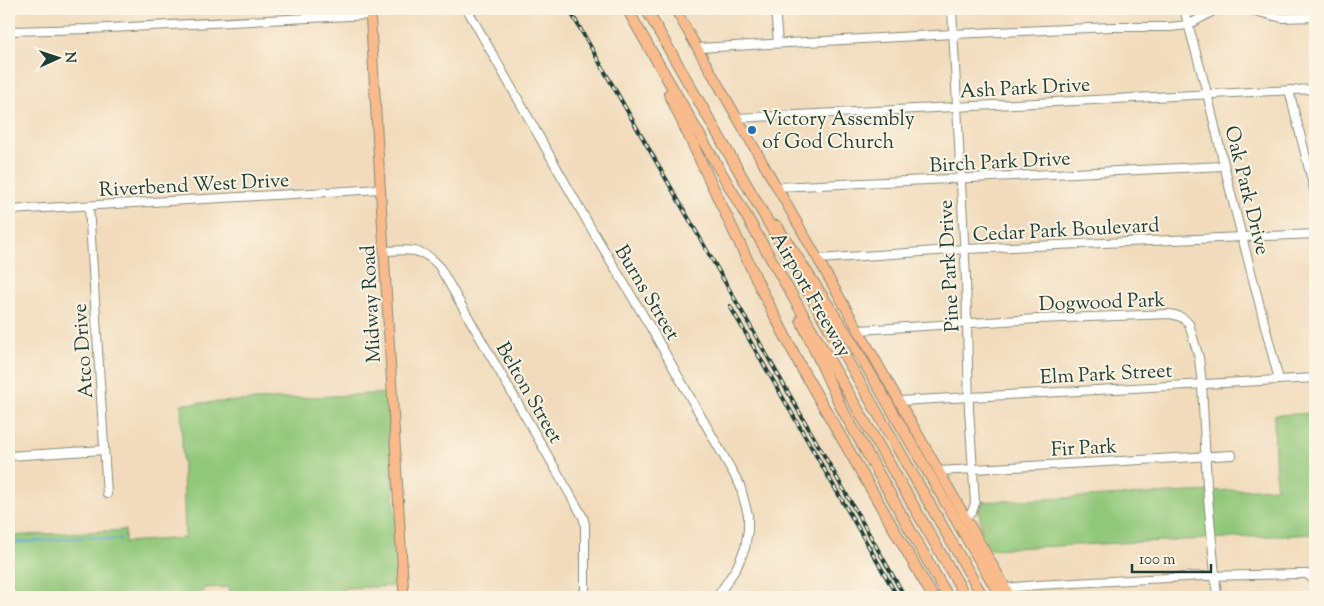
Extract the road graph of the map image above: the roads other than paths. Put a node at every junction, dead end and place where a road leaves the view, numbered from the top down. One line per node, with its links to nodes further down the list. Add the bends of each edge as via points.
1 (467, 9): 59 (street, Burns Street, via 740,486 748,515 745,548 737,567)
2 (628, 9): 13 (highway, Airport Freeway)
3 (646, 9): 29 (highway, Airport Freeway)
4 (675, 9): 17 (main road, Airport Freeway)
5 (775, 9): 16 (street)
6 (952, 9): 15 (street, Pine Park Drive)
7 (1184, 9): 12 (street, Oak Park Drive)
8 (1217, 9): 12 (street)
9 (1247, 9): 11 (street, via 1282,18)
10 (370, 12): 14 (street); 27 (main road, Midway Road)
11 (1315, 16)
12 (1188, 25): 15 (street); 20 (street, Oak Park Drive)
13 (638, 27): 37 (highway, Airport Freeway); 60 (highway, via 644,47 802,369)
14 (9, 31)
15 (953, 34): 16 (street); 21 (street, Pine Park Drive)
16 (778, 43): 17 (street)
17 (698, 48): 22 (main road, Airport Freeway)
18 (1315, 89): 19 (street, Ash Park Drive)
19 (1289, 90): 20 (street, Ash Park Drive); 23 (street)
20 (1207, 93): 21 (street, Ash Park Drive); 24 (street, Oak Park Drive)
21 (956, 107): 22 (street, Ash Park Drive); 25 (street, Pine Park Drive)
22 (737, 118): 26 (main road, Airport Freeway)
23 (1311, 162): 28 (street)
24 (1224, 166): 25 (street, Birch Park Drive); 33 (street, Oak Park Drive)
25 (960, 179): 26 (street, Birch Park Drive); 34 (street, Pine Park Drive)
26 (777, 187): 36 (main road, Airport Freeway)
27 (381, 189): 30 (street, Riverbend West Drive); 35 (main road, Midway Road)
28 (1315, 193)
29 (754, 198): 55 (highway, via 806,269); 62 (highway, Airport Freeway)
30 (89, 206): 31 (street, Riverbend West Drive); 45 (street, Atco Drive)
31 (9, 210)
32 (1315, 234): 33 (street, Cedar Park Boulevard)
33 (1242, 237): 34 (street, Cedar Park Boulevard); 41 (street, Oak Park Drive)
34 (964, 250): 36 (street, Cedar Park Boulevard); 38 (street, Pine Park Drive)
35 (384, 251): 57 (main road, Midway Road); 58 (street, Belton Street, via 422,252 440,266 583,517)
36 (818, 259): 39 (main road, Airport Freeway)
37 (774, 262): 56 (highway, via 841,407); 61 (highway, Airport Freeway)
38 (967, 323): 39 (street, Dogwood Park); 42 (street, Dogwood Park, via 1160,314 1180,316 1189,324 1199,358); 43 (street, Pine Park Drive)
39 (858, 330): 44 (main road, Airport Freeway)
40 (1315, 378): 41 (street, Elm Park Street)
41 (1278, 380): 42 (street, Elm Park Street)
42 (1202, 384): 43 (street, Elm Park Street); 48 (street, Dogwood Park)
43 (969, 397): 44 (street, Elm Park Street); 49 (street, Pine Park Drive)
44 (899, 401): 50 (main road, Airport Freeway)
45 (104, 450): 47 (street); 51 (street, Atco Drive)
46 (1232, 455): 48 (street, Fir Park)
47 (9, 456)
48 (1206, 456): 49 (street, Fir Park); 53 (street, Dogwood Park)
49 (973, 469): 50 (street, Fir Park); 52 (street, Pine Park Drive, via 975,507)
50 (939, 471): 52 (main road, Airport Freeway)
51 (107, 494)
52 (965, 517): 55 (main road, Airport Freeway)
53 (1215, 576): 54 (street, via 1307,574); 55 (street, via 1038,585); 64 (street, Dogwood Park)
54 (1315, 582)
55 (1004, 593): 63 (main road, Airport Freeway)
56 (947, 596)
57 (404, 597)
58 (585, 597)
59 (716, 597)
60 (933, 597)
61 (966, 597)
62 (983, 597)
63 (1011, 597)
64 (1217, 597)

